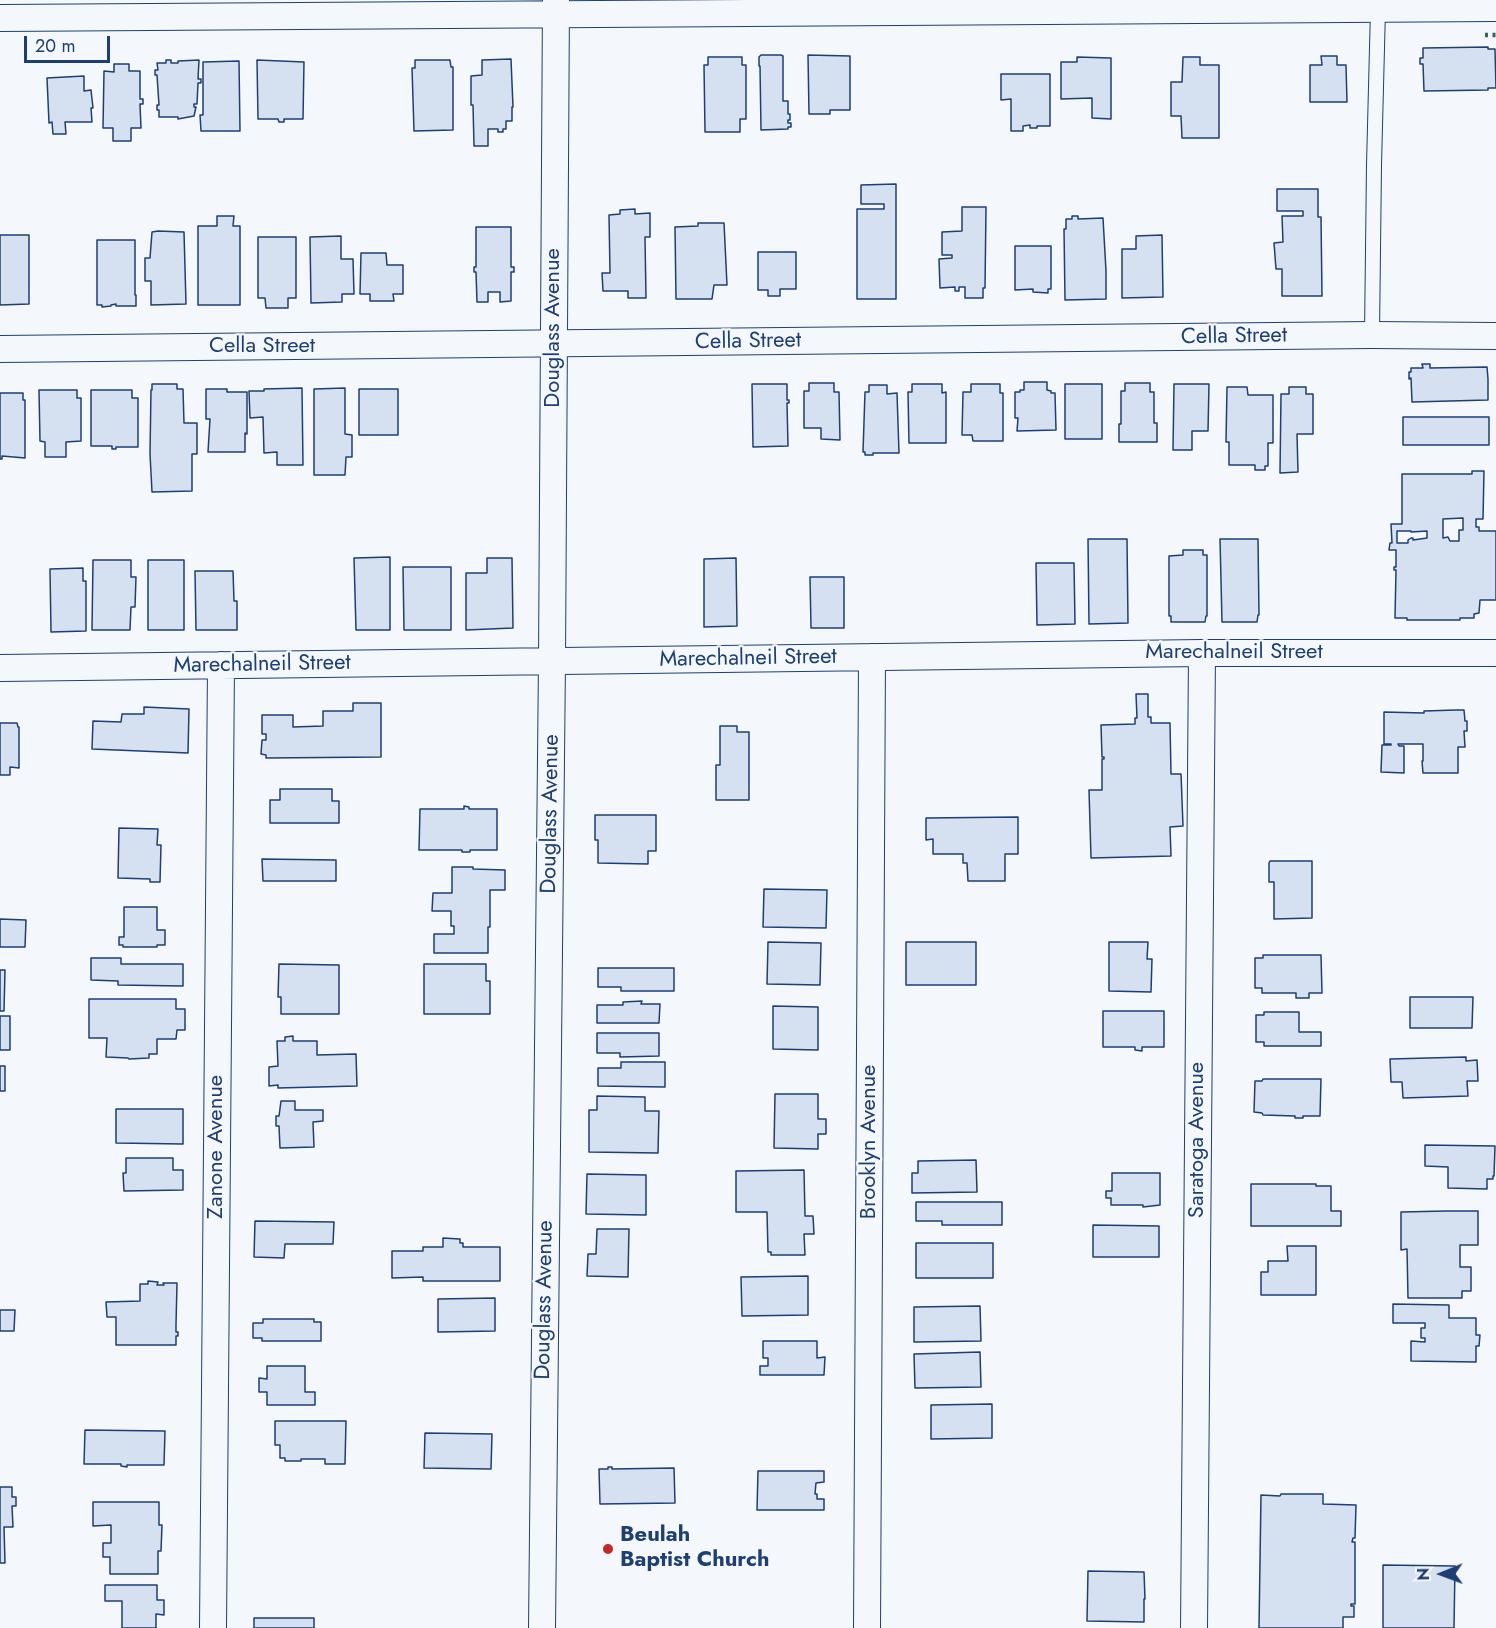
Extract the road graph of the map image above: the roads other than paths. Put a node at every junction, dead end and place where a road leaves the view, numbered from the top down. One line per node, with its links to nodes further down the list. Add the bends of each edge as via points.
1 (556, 7): 3 (street); 4 (street); 7 (street, Douglass Avenue)
2 (1496, 8): 3 (street)
3 (1378, 9): 5 (lane)
4 (0, 18)
5 (1372, 335): 6 (street, Cella Street); 7 (street, Cella Street)
6 (1496, 336)
7 (554, 344): 8 (street, Cella Street); 12 (street, Douglass Avenue)
8 (0, 349)
9 (1202, 653): 10 (street, Marechalneil Street); 11 (street, Marechalneil Street); 18 (street, Saratoga Avenue)
10 (1496, 653)
11 (872, 657): 12 (street, Marechalneil Street); 17 (street, Brooklyn Avenue)
12 (552, 661): 13 (street, Marechalneil Street); 16 (street, Douglass Avenue)
13 (221, 665): 14 (street, Marechalneil Street); 15 (street, Zanone Avenue)
14 (0, 668)
15 (213, 1628)
16 (542, 1628)
17 (867, 1628)
18 (1194, 1628)

